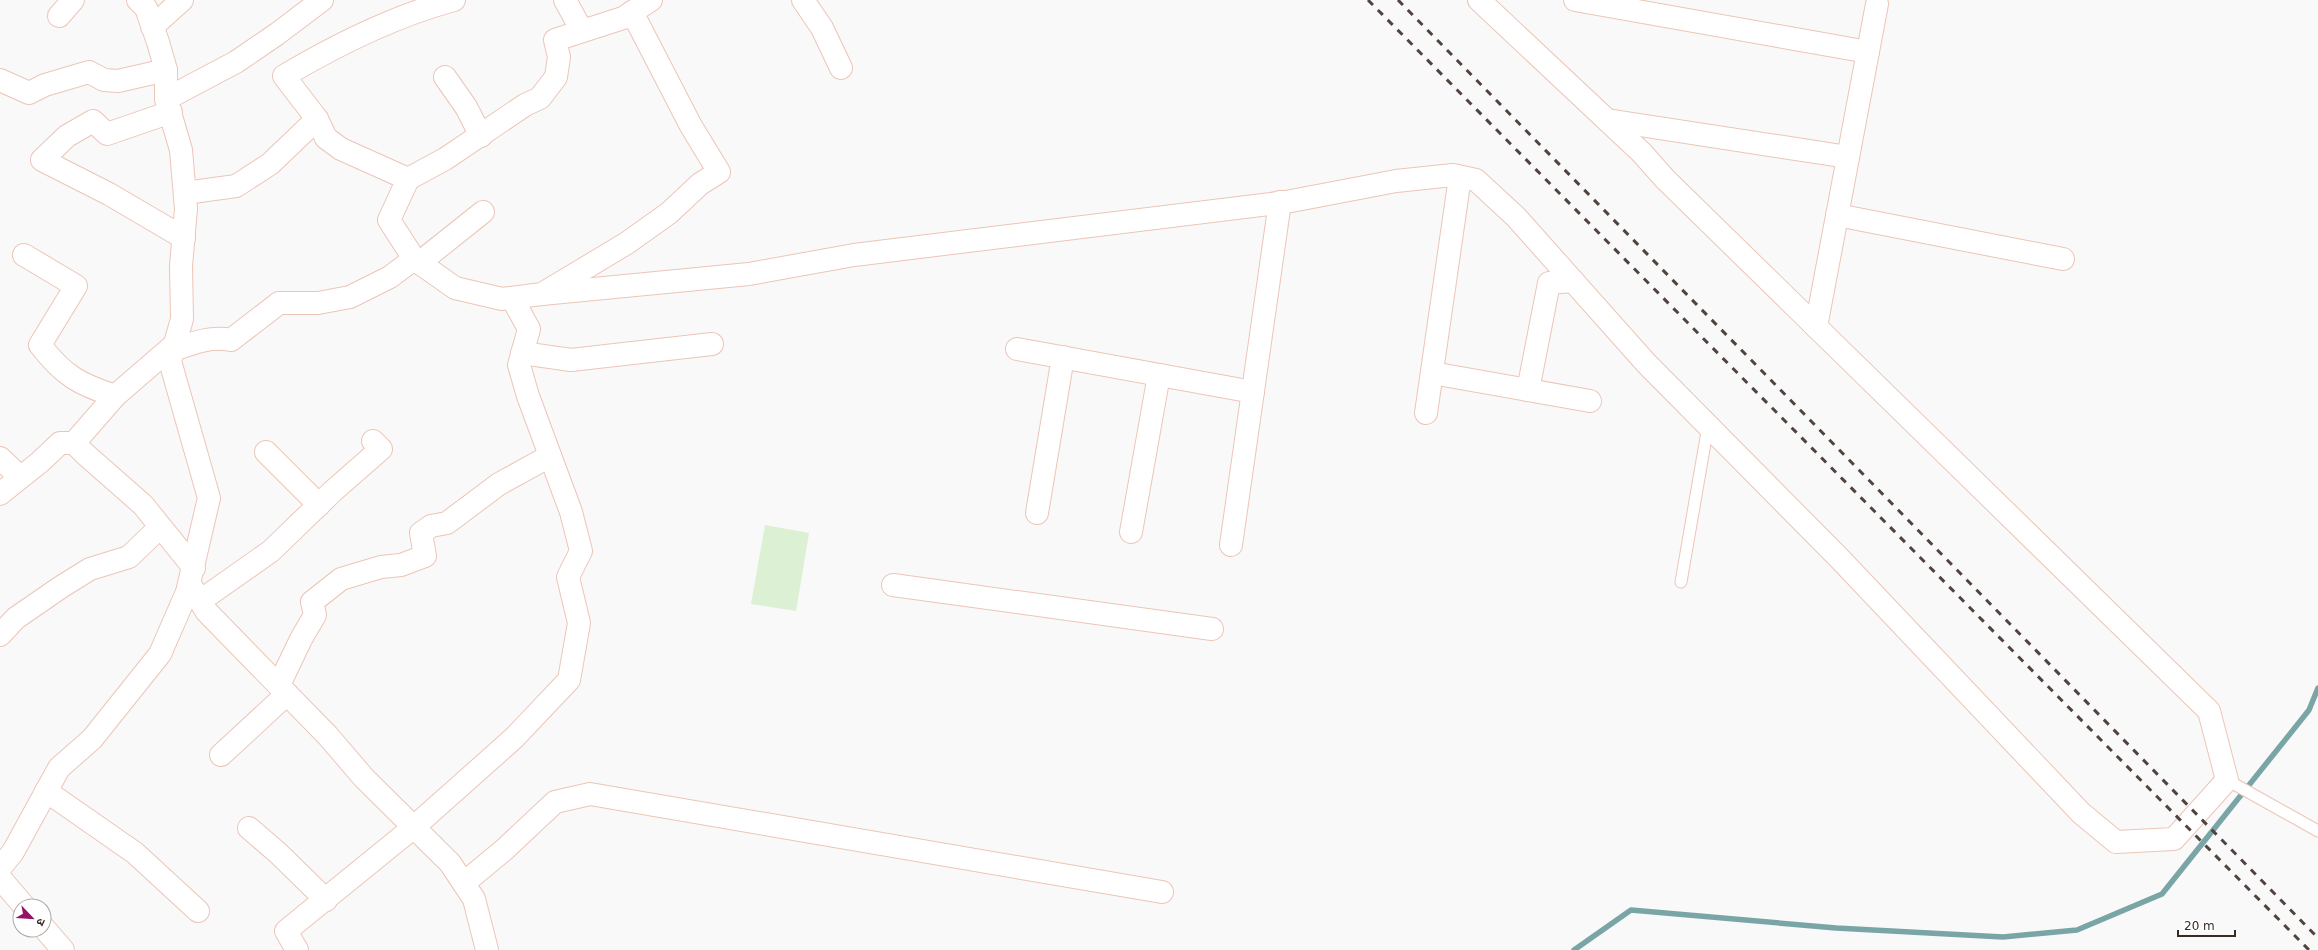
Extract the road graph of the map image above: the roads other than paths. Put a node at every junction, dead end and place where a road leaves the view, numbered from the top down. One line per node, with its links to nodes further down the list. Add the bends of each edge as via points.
1 (73, 0): 13 (street)
2 (138, 0): 14 (street, via 146,8)
3 (182, 0): 14 (street)
4 (322, 0): 21 (street, via 277,34)
5 (454, 0): 22 (street, via 395,19 316,57 284,76)
6 (565, 0): 15 (street)
7 (651, 0): 12 (street)
8 (803, 0): 17 (street, via 822,28)
9 (1479, 0): 23 (street)
10 (1575, 0): 16 (street)
11 (1877, 4): 16 (street)
12 (632, 12): 15 (street, via 623,18); 37 (street, via 691,126 719,172 700,184 669,213 627,243)
13 (58, 16)
14 (152, 27): 18 (street)
15 (582, 31): 24 (street, via 555,40 559,57 556,77 540,98 525,105)
16 (1868, 52): 25 (street)
17 (841, 68)
18 (166, 70): 20 (street, via 118,81 104,80 89,72 45,85 28,93); 21 (street)
19 (445, 76): 24 (street, via 466,107)
20 (0, 80)
21 (169, 106): 28 (street, via 181,150); 32 (street, via 107,134 93,121 67,136 42,160 110,194)
22 (317, 119): 27 (street, via 326,138 341,149); 28 (street, via 270,164 236,186)
23 (1607, 120): 25 (street); 39 (street)
24 (481, 136): 27 (street)
25 (1848, 157): 31 (street)
26 (1460, 177): 29 (street, via 1453,175 1396,181); 36 (street, via 1476,180 1516,217); 45 (street)
27 (408, 179): 35 (street, via 389,220)
28 (185, 193): 32 (street)
29 (1280, 202): 37 (street, via 854,255 749,274); 48 (street)
30 (483, 212): 35 (street)
31 (1837, 215): 34 (street); 39 (street)
32 (184, 238): 41 (street, via 181,266 182,319)
33 (24, 256): 49 (street, via 76,286 40,345 64,372 88,387)
34 (2063, 259)
35 (416, 261): 38 (street, via 455,288 502,299); 41 (street, via 350,297 318,303 279,303 231,340 217,337)
36 (1573, 281): 47 (street, via 1549,283); 52 (street, via 1646,363)
37 (542, 294): 38 (street)
38 (512, 298): 43 (street, via 529,329)
39 (1816, 327): 72 (street, via 2209,712)
40 (712, 344): 43 (street, via 571,360)
41 (174, 347): 49 (street); 66 (street, via 170,361 209,498)
42 (1017, 349): 44 (street)
43 (522, 353): 56 (street, via 519,365)
44 (1063, 357): 46 (street); 61 (street)
45 (1432, 373): 47 (street); 51 (street)
46 (1159, 375): 48 (street); 63 (street)
47 (1528, 390): 50 (street)
48 (1253, 392): 64 (street)
49 (115, 396): 54 (street)
50 (1590, 401)
51 (1426, 413)
52 (1708, 426): 65 (lane); 72 (street, via 1841,560 2081,813 2116,842 2174,839)
53 (373, 441): 60 (street, via 381,450)
54 (74, 443): 58 (street, via 60,443); 62 (street, via 143,505)
55 (266, 452): 60 (street)
56 (550, 456): 70 (street, via 499,484 447,523 431,526 421,533 425,556 401,565 381,567 341,579 312,602 315,615 301,639); 74 (street, via 571,512 581,551 568,577 579,623 569,680 514,738)
57 (0, 458): 58 (street)
58 (20, 478): 59 (street)
59 (0, 494)
60 (319, 505): 66 (street, via 272,551)
61 (1037, 513)
62 (160, 527): 66 (street, via 179,548); 69 (street, via 129,557 90,569 16,618)
63 (1131, 532)
64 (1231, 545)
65 (1681, 582)
66 (194, 584): 70 (street, via 206,611); 73 (street, via 160,654 92,739 59,768)
67 (893, 584): 68 (street)
68 (1212, 629)
69 (0, 635)
70 (283, 690): 71 (street); 74 (street, via 364,778)
71 (221, 755)
72 (2227, 780): 76 (lane)
73 (46, 791): 77 (street, via 13,852); 83 (street, via 135,853)
74 (414, 827): 79 (street, via 450,863); 82 (street)
75 (249, 828): 82 (street)
76 (2318, 832)
77 (0, 868)
78 (0, 878): 81 (street)
79 (464, 883): 80 (street, via 555,802 590,794); 87 (street, via 474,899)
80 (1162, 892)
81 (17, 898)
82 (326, 900): 86 (street, via 286,931)
83 (198, 911)
84 (52, 937): 85 (street)
85 (63, 950)
86 (297, 950)
87 (487, 950)

